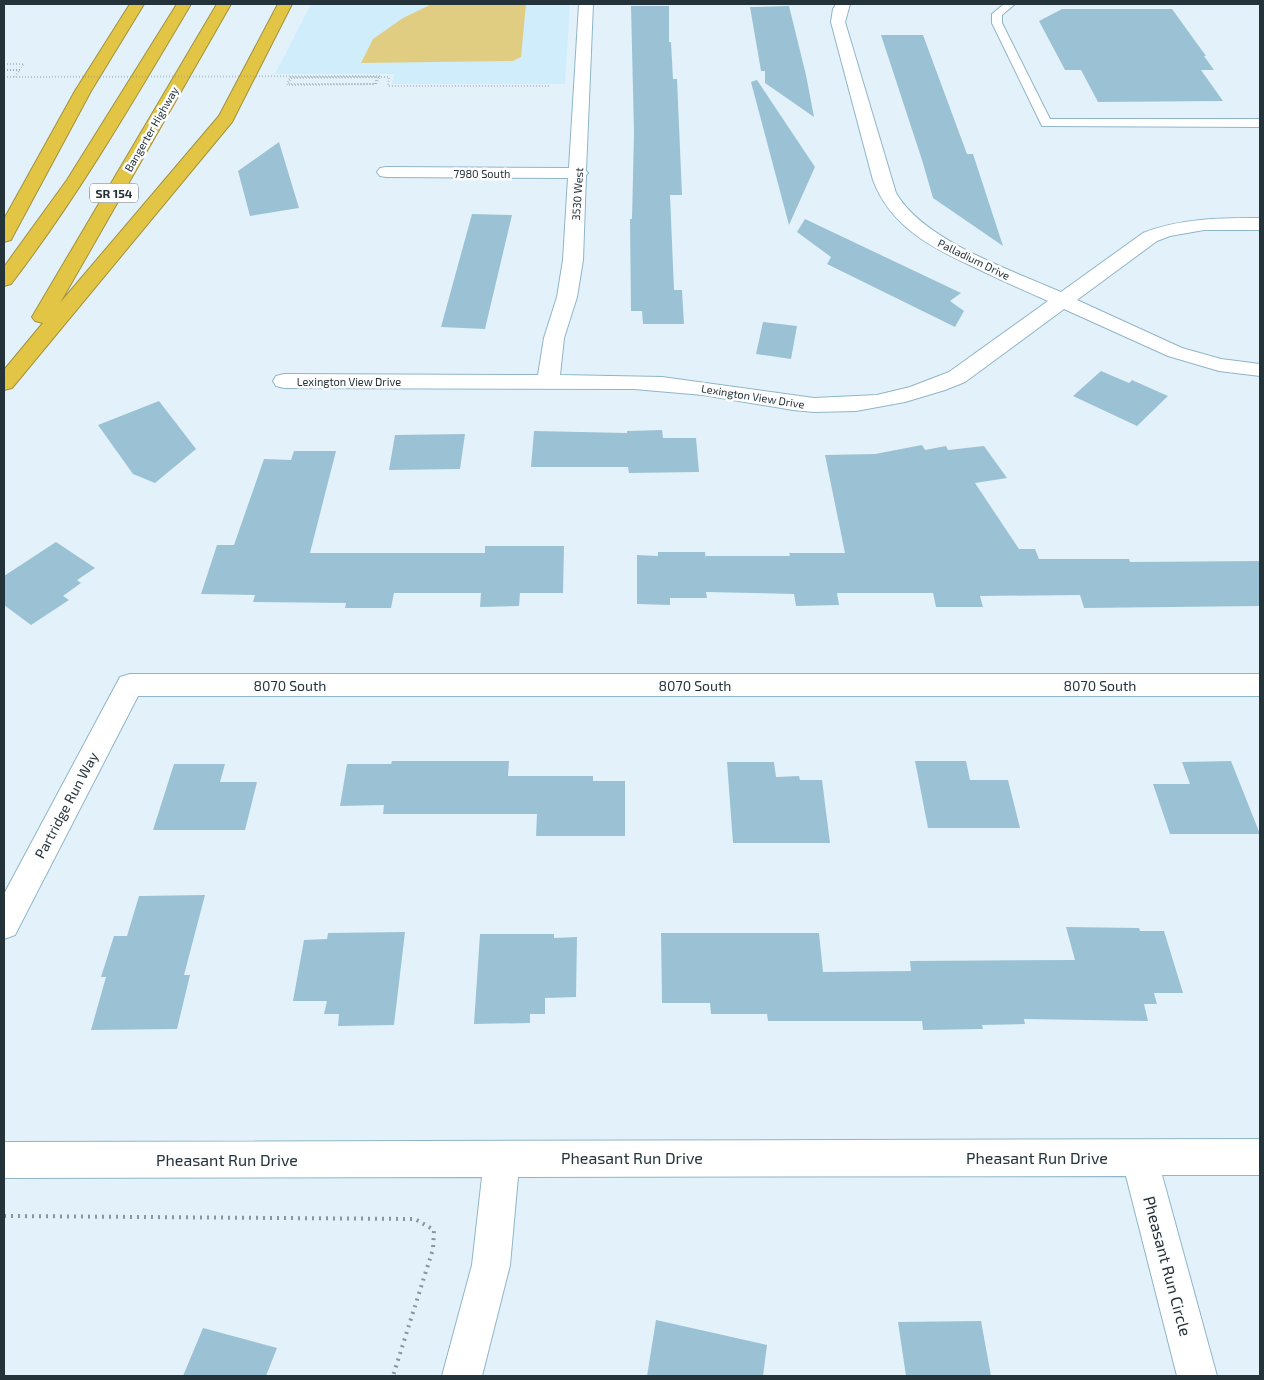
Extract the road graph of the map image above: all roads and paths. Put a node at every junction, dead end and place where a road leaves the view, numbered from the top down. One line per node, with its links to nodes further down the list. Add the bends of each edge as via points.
1 (137, 4): 16 (highway, via 84,91)
2 (184, 4): 17 (highway, SR 154, via 97,148)
3 (224, 4): 22 (highway, Bangerter Highway / SR 154)
4 (285, 4): 22 (highway, via 226,118)
5 (586, 4): 14 (street, 3530 West)
6 (842, 4): 18 (street, Palladium Drive, via 838,22 882,180 892,204 916,229 933,240)
7 (1010, 4): 12 (lane, via 997,14 997,23 1046,124)
8 (4, 64): 9 (path, bridge, via 24,64 19,70)
9 (4, 70): 10 (path, bridge, via 20,70 15,77)
10 (4, 77): 11 (path, bridge, via 380,76 376,84 287,85 290,77 377,77 376,84 289,84 291,78 389,77 388,86)
11 (554, 86)
12 (1260, 124)
13 (386, 172): 14 (street, 7980 South)
14 (579, 173): 21 (street, 3530 West, via 573,260 567,297 554,338)
15 (1260, 224): 18 (street, Lexington View Drive, via 1202,224 1160,232)
16 (4, 236)
17 (4, 280)
18 (1063, 300): 19 (street, Palladium Drive, via 1175,352 1219,365); 21 (street, Lexington View Drive, via 957,377 934,388 878,402 847,405 795,403 683,385)
19 (1260, 370)
20 (284, 381): 21 (street, Lexington View Drive)
21 (548, 381)
22 (4, 383)
23 (1260, 684): 24 (street, 8070 South)
24 (130, 685): 25 (street, Partridge Run Way)
25 (4, 925)
26 (1139, 1157): 27 (street, Pheasant Run Drive); 28 (street, Pheasant Run Drive); 33 (street, Pheasant Run Circle)
27 (1260, 1157)
28 (502, 1158): 29 (street, Pheasant Run Drive); 32 (street, via 491,1265)
29 (4, 1160)
30 (4, 1216): 31 (path, via 415,1219 434,1230 433,1249)
31 (393, 1376)
32 (462, 1376)
33 (1197, 1376)

